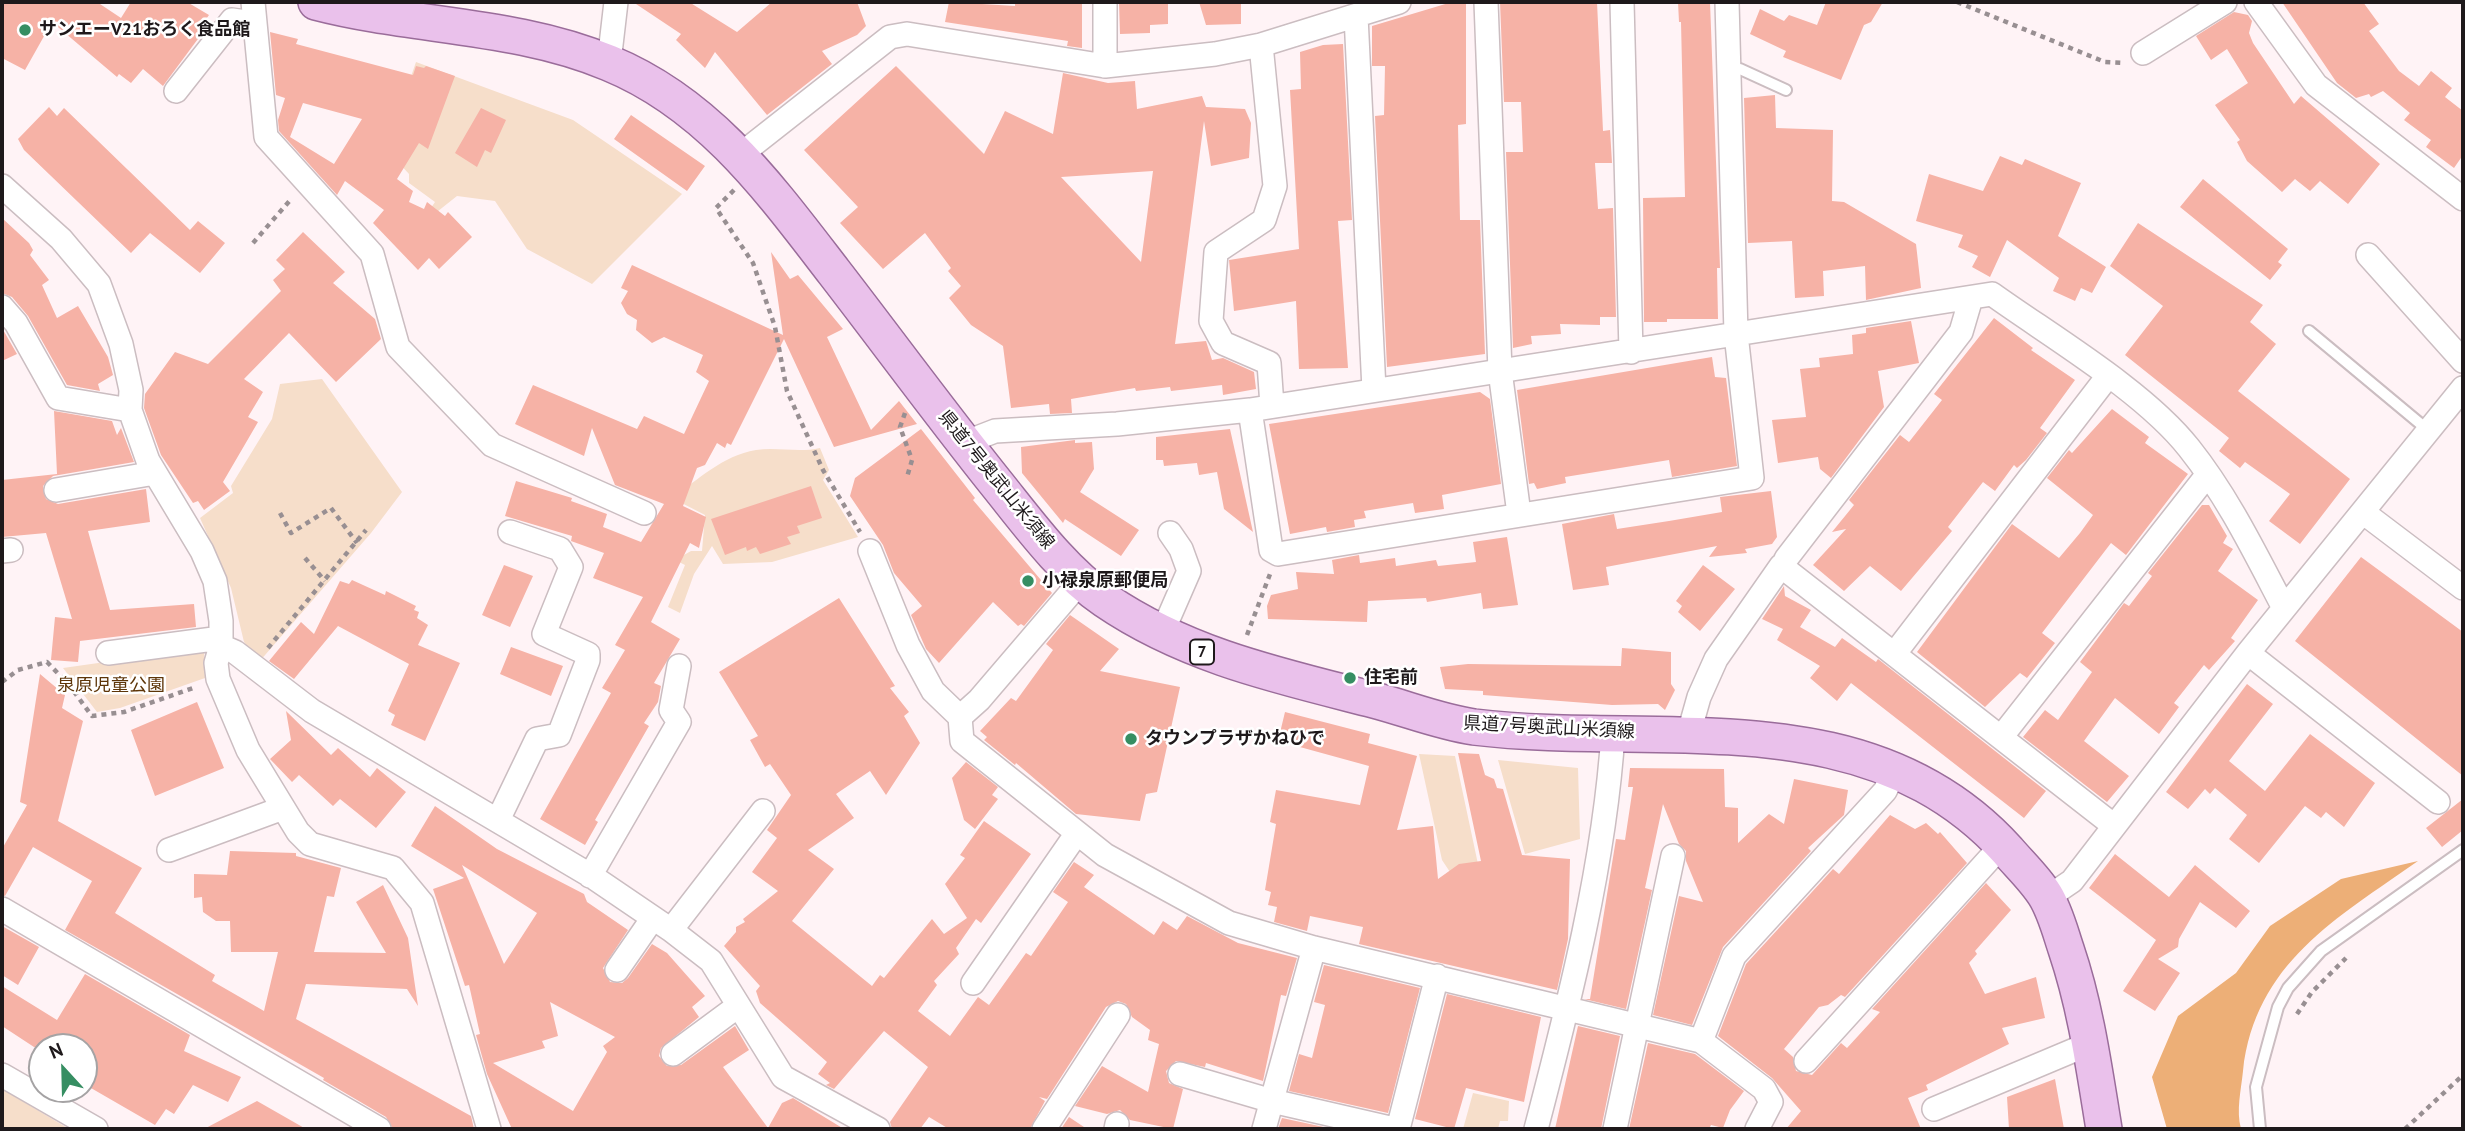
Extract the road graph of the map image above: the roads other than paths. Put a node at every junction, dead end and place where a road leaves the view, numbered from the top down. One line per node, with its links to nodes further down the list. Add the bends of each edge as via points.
1 (316, 2): 14 (main road, 県道7号奥武山米須線 / 7, via 530,38)
2 (616, 2): 14 (street)
3 (1105, 2): 15 (street)
4 (1399, 2): 11 (street)
5 (1486, 2): 29 (street)
6 (1622, 2): 27 (street)
7 (1727, 2): 16 (street)
8 (2225, 2): 13 (street)
9 (2256, 2): 21 (street, via 2316,85)
10 (253, 12): 18 (street, via 232,20); 40 (street, via 266,137 372,254 398,348 492,445)
11 (1356, 16): 12 (street); 32 (street)
12 (1261, 45): 15 (street); 33 (street, via 1275,186 1264,220 1216,252 1211,321 1223,343 1269,363)
13 (2143, 53)
14 (609, 62): 19 (main road, 県道7号奥武山米須線 / 7, via 690,109)
15 (1105, 66): 19 (street, via 907,34 890,37)
16 (1730, 69): 17 (lane, via 1740,69); 26 (street)
17 (1786, 90)
18 (176, 92)
19 (747, 162): 36 (main road, 県道7号奥武山米須線 / 7)
20 (2, 186): 34 (street, via 61,239 99,284 121,344 131,390)
21 (2461, 192)
22 (2368, 255): 28 (street)
23 (1971, 298): 26 (street); 30 (street, via 1992,294); 46 (street, via 1961,332)
24 (2, 307): 34 (street, via 16,323 58,398)
25 (2309, 331): 35 (lane)
26 (1736, 334): 27 (street); 42 (street, via 1752,478)
27 (1631, 352): 29 (street)
28 (2463, 361)
29 (1500, 371): 32 (street); 42 (street)
30 (2108, 376): 38 (street, via 2167,424); 53 (street)
31 (2463, 388): 35 (street)
32 (1374, 390): 33 (street)
33 (1261, 408): 36 (street, via 1117,424 995,431); 42 (street, via 1271,550 1278,554)
34 (130, 410): 37 (street)
35 (2429, 431): 41 (street)
36 (964, 443): 47 (main road, 県道7号奥武山米須線 / 7)
37 (155, 473): 39 (street); 51 (street, via 215,580)
38 (2208, 474): 49 (street, via 2226,498); 59 (street)
39 (56, 490)
40 (644, 513)
41 (2364, 513): 48 (street); 49 (street)
42 (1519, 514)
43 (510, 532): 64 (street, via 560,549 571,567 544,634 588,654 588,660 559,735 537,739)
44 (1170, 533): 50 (street, via 1189,571)
45 (870, 551): 56 (street, via 908,645 933,691)
46 (1786, 559)
47 (1080, 582): 50 (main road, 県道7号奥武山米須線 / 7); 56 (street)
48 (2463, 588)
49 (2284, 608): 54 (street)
50 (1162, 633): 57 (main road, 県道7号奥武山米須線 / 7, via 1237,664 1471,726)
51 (221, 642): 52 (street); 62 (street, via 218,679 248,750); 64 (street, via 312,711)
52 (108, 653)
53 (1895, 653): 58 (street, via 1781,566 1716,659); 59 (street)
54 (2248, 653): 61 (street); 65 (street)
55 (679, 666): 71 (street, via 671,710 679,722)
56 (960, 717): 66 (street, via 962,741)
57 (1613, 733): 58 (main road, 県道7号奥武山米須線 / 7); 80 (street, via 1610,783)
58 (1688, 736): 60 (main road, 県道7号奥武山米須線 / 7, via 1831,749)
59 (2002, 736): 65 (street)
60 (1896, 769): 67 (main road, 県道7号奥武山米須線 / 7, via 1952,801); 83 (street, via 1885,791 1734,956)
61 (2438, 802)
62 (283, 808): 68 (street); 93 (street, via 310,844 393,868 422,903)
63 (763, 811): 74 (street)
64 (498, 820): 71 (street)
65 (2113, 825): 72 (street, via 2072,881)
66 (1077, 833): 75 (street, via 1134,873 1229,923); 78 (street)
67 (2003, 845): 72 (main road, 県道7号奥武山米須線 / 7); 86 (street)
68 (169, 850)
69 (2463, 850): 102 (lane, via 2322,951 2288,988 2278,1007 2256,1087)
70 (1672, 856): 82 (street)
71 (590, 876): 74 (street)
72 (2047, 898): 84 (main road, 県道7号奥武山米須線 / 7, via 2078,982)
73 (2, 909): 92 (street)
74 (662, 924): 76 (street); 79 (street, via 711,961)
75 (1314, 948): 77 (street); 89 (street)
76 (617, 970)
77 (1437, 976): 80 (street); 97 (street)
78 (973, 983)
79 (738, 1006): 85 (street); 94 (street, via 783,1077)
80 (1568, 1008): 82 (street); 98 (street)
81 (1118, 1015): 95 (street)
82 (1639, 1026): 83 (street); 99 (street)
83 (1701, 1041): 100 (street, via 1764,1089 1771,1102)
84 (2091, 1043): 90 (street); 101 (main road, 県道7号奥武山米須線 / 7)
85 (673, 1054)
86 (1806, 1061)
87 (1180, 1074): 89 (street)
88 (2, 1075): 91 (street)
89 (1272, 1101): 96 (street); 97 (street)
90 (1934, 1109)
91 (96, 1129)
92 (379, 1129)
93 (489, 1129)
94 (878, 1129)
95 (1044, 1129)
96 (1264, 1129)
97 (1396, 1129)
98 (1536, 1129)
99 (1615, 1129)
100 (1757, 1129)
101 (2104, 1129)
102 (2260, 1129)

